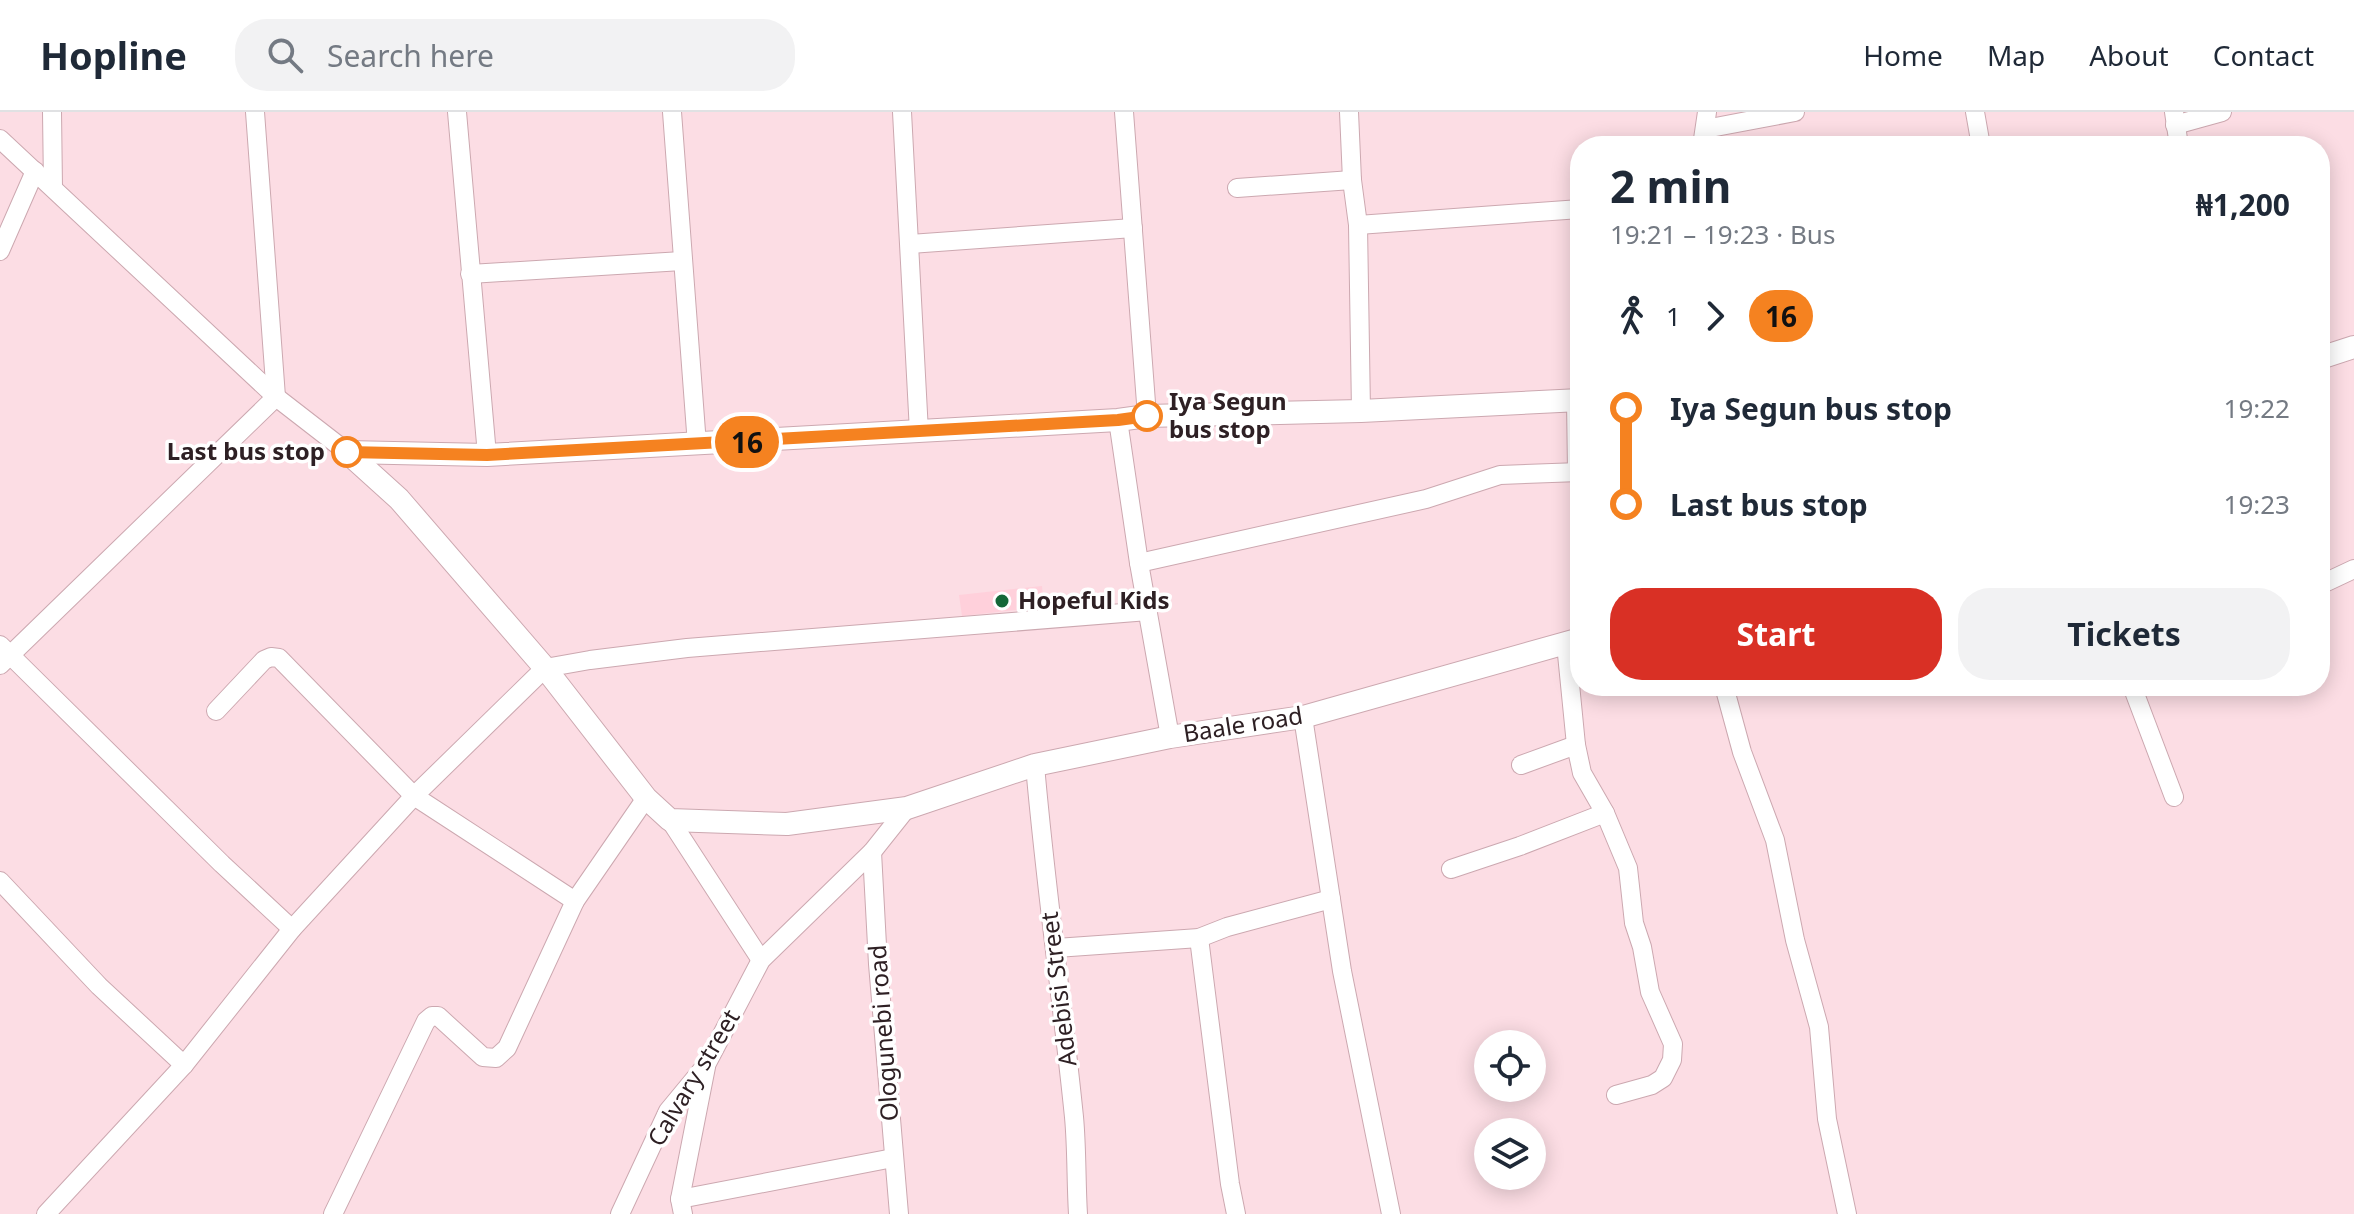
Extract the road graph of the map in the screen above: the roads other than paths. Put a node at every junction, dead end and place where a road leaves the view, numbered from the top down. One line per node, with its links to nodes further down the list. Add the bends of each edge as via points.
1 (52, 112): 17 (street)
2 (255, 112): 28 (street)
3 (457, 112): 25 (street)
4 (672, 112): 24 (street)
5 (902, 112): 22 (street)
6 (1124, 112): 21 (street)
7 (1349, 112): 16 (street)
8 (1795, 112): 12 (street)
9 (1975, 112): 13 (street)
10 (2217, 112): 11 (street)
11 (2174, 119)
12 (1704, 129)
13 (1979, 136)
14 (0, 139): 15 (street)
15 (35, 171): 17 (street); 23 (street)
16 (1352, 180): 18 (street); 20 (street)
17 (53, 187): 28 (street)
18 (1237, 188)
19 (1570, 210): 20 (street)
20 (1358, 225): 30 (street)
21 (1133, 228): 22 (street); 31 (street)
22 (910, 244): 33 (street)
23 (0, 251)
24 (682, 261): 25 (street); 34 (street)
25 (470, 274): 36 (street)
26 (2354, 347): 27 (street)
27 (2330, 355)
28 (276, 397): 35 (street); 43 (street)
29 (1570, 400): 30 (street)
30 (1361, 411): 31 (street)
31 (1147, 416): 32 (street)
32 (1118, 420): 33 (street); 38 (street)
33 (919, 432): 34 (street)
34 (697, 445): 36 (street)
35 (347, 452): 36 (street); 44 (street, via 399,499)
36 (487, 455)
37 (1570, 471): 38 (street, via 1500,475 1426,499)
38 (1139, 563): 41 (street)
39 (2354, 569): 40 (street)
40 (2330, 580)
41 (1148, 611): 44 (street, via 687,648); 50 (street)
42 (1570, 643): 49 (street, Baale road)
43 (3, 655): 65 (street)
44 (545, 668): 54 (street); 56 (street)
45 (1575, 696): 51 (street)
46 (1727, 696): 81 (street, via 1775,840 1819,1027 1827,1119)
47 (2136, 696): 55 (street)
48 (216, 711): 54 (street, via 264,660 279,658)
49 (1303, 717): 50 (street, Baale road); 63 (street)
50 (1170, 737): 52 (street, Baale road)
51 (1576, 745): 53 (street); 58 (street, via 1582,773)
52 (1035, 765): 57 (street, Baale road); 67 (street, Adebisi Street)
53 (1521, 765)
54 (414, 796): 64 (street); 65 (street)
55 (2174, 797)
56 (646, 798): 59 (street); 64 (street)
57 (907, 808): 59 (street, Baale road, via 787,824); 60 (street, Calvary street)
58 (1605, 813): 61 (street); 71 (street, via 1628,868 1650,992 1673,1044 1663,1078)
59 (670, 820): 68 (street)
60 (872, 852): 68 (street, Calvary street); 72 (street, Ologunebi road)
61 (1451, 869)
62 (0, 881): 69 (street, via 99,986)
63 (1331, 899): 66 (street); 80 (street)
64 (575, 901): 75 (street, via 507,1048 496,1058 483,1057 438,1016 426,1021)
65 (292, 929): 69 (street)
66 (1199, 938): 67 (street); 79 (street)
67 (1056, 948): 78 (street, Adebisi Street, via 1075,1121)
68 (761, 960): 70 (street, Calvary street)
69 (184, 1065): 74 (street)
70 (706, 1065): 73 (street); 76 (street, Calvary street, via 668,1111)
71 (1616, 1095)
72 (893, 1158): 73 (street); 77 (street, Ologunebi road)
73 (682, 1207)
74 (46, 1214)
75 (333, 1214)
76 (620, 1214)
77 (899, 1214)
78 (1078, 1214)
79 (1236, 1214)
80 (1391, 1214)
81 (1847, 1214)

